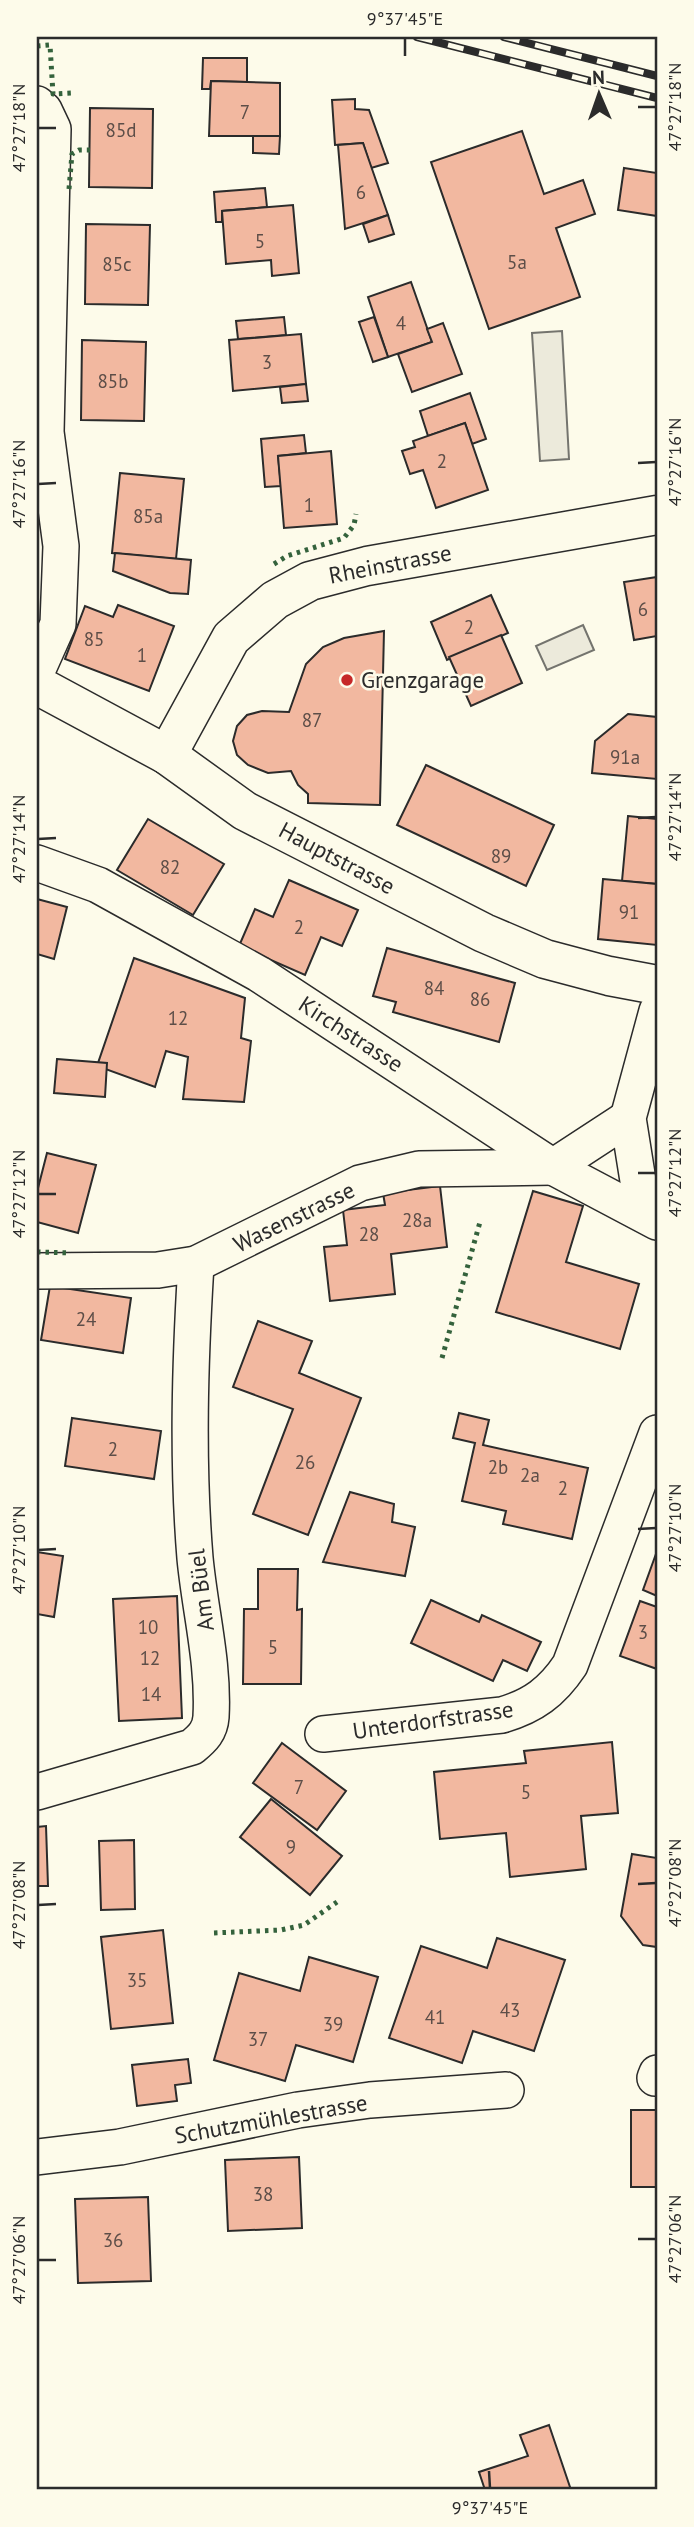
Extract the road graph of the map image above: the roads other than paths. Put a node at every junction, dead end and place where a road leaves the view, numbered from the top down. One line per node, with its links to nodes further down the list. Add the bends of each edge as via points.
1 (37, 104): 3 (street, via 52,129 46,432 61,546 58,624)
2 (657, 516): 5 (main road, Rheinstrasse, via 367,566 310,581 275,600 231,638)
3 (37, 671)
4 (37, 685): 5 (main road, Hauptstrasse)
5 (167, 755): 7 (main road, Hauptstrasse, via 245,811 484,933 545,959)
6 (37, 863): 10 (street, Kirchstrasse, via 98,886 259,974)
7 (657, 985)
8 (657, 1011): 9 (street)
9 (628, 1118): 10 (street); 11 (street)
10 (553, 1167): 11 (street, Kirchstrasse); 12 (street, Wasenstrasse, via 419,1169 360,1183)
11 (650, 1217)
12 (196, 1265): 13 (street, Wasenstrasse, via 158,1270); 16 (street, Am Büel, via 188,1422 211,1721 205,1736 192,1747)
13 (37, 1271)
14 (657, 1433): 15 (street, Unterdorfstrasse, via 574,1655 544,1696 502,1715)
15 (323, 1734)
16 (37, 1792)
17 (506, 2090): 18 (street, Schutzmühlestrasse, via 298,2110 120,2147)
18 (37, 2157)

